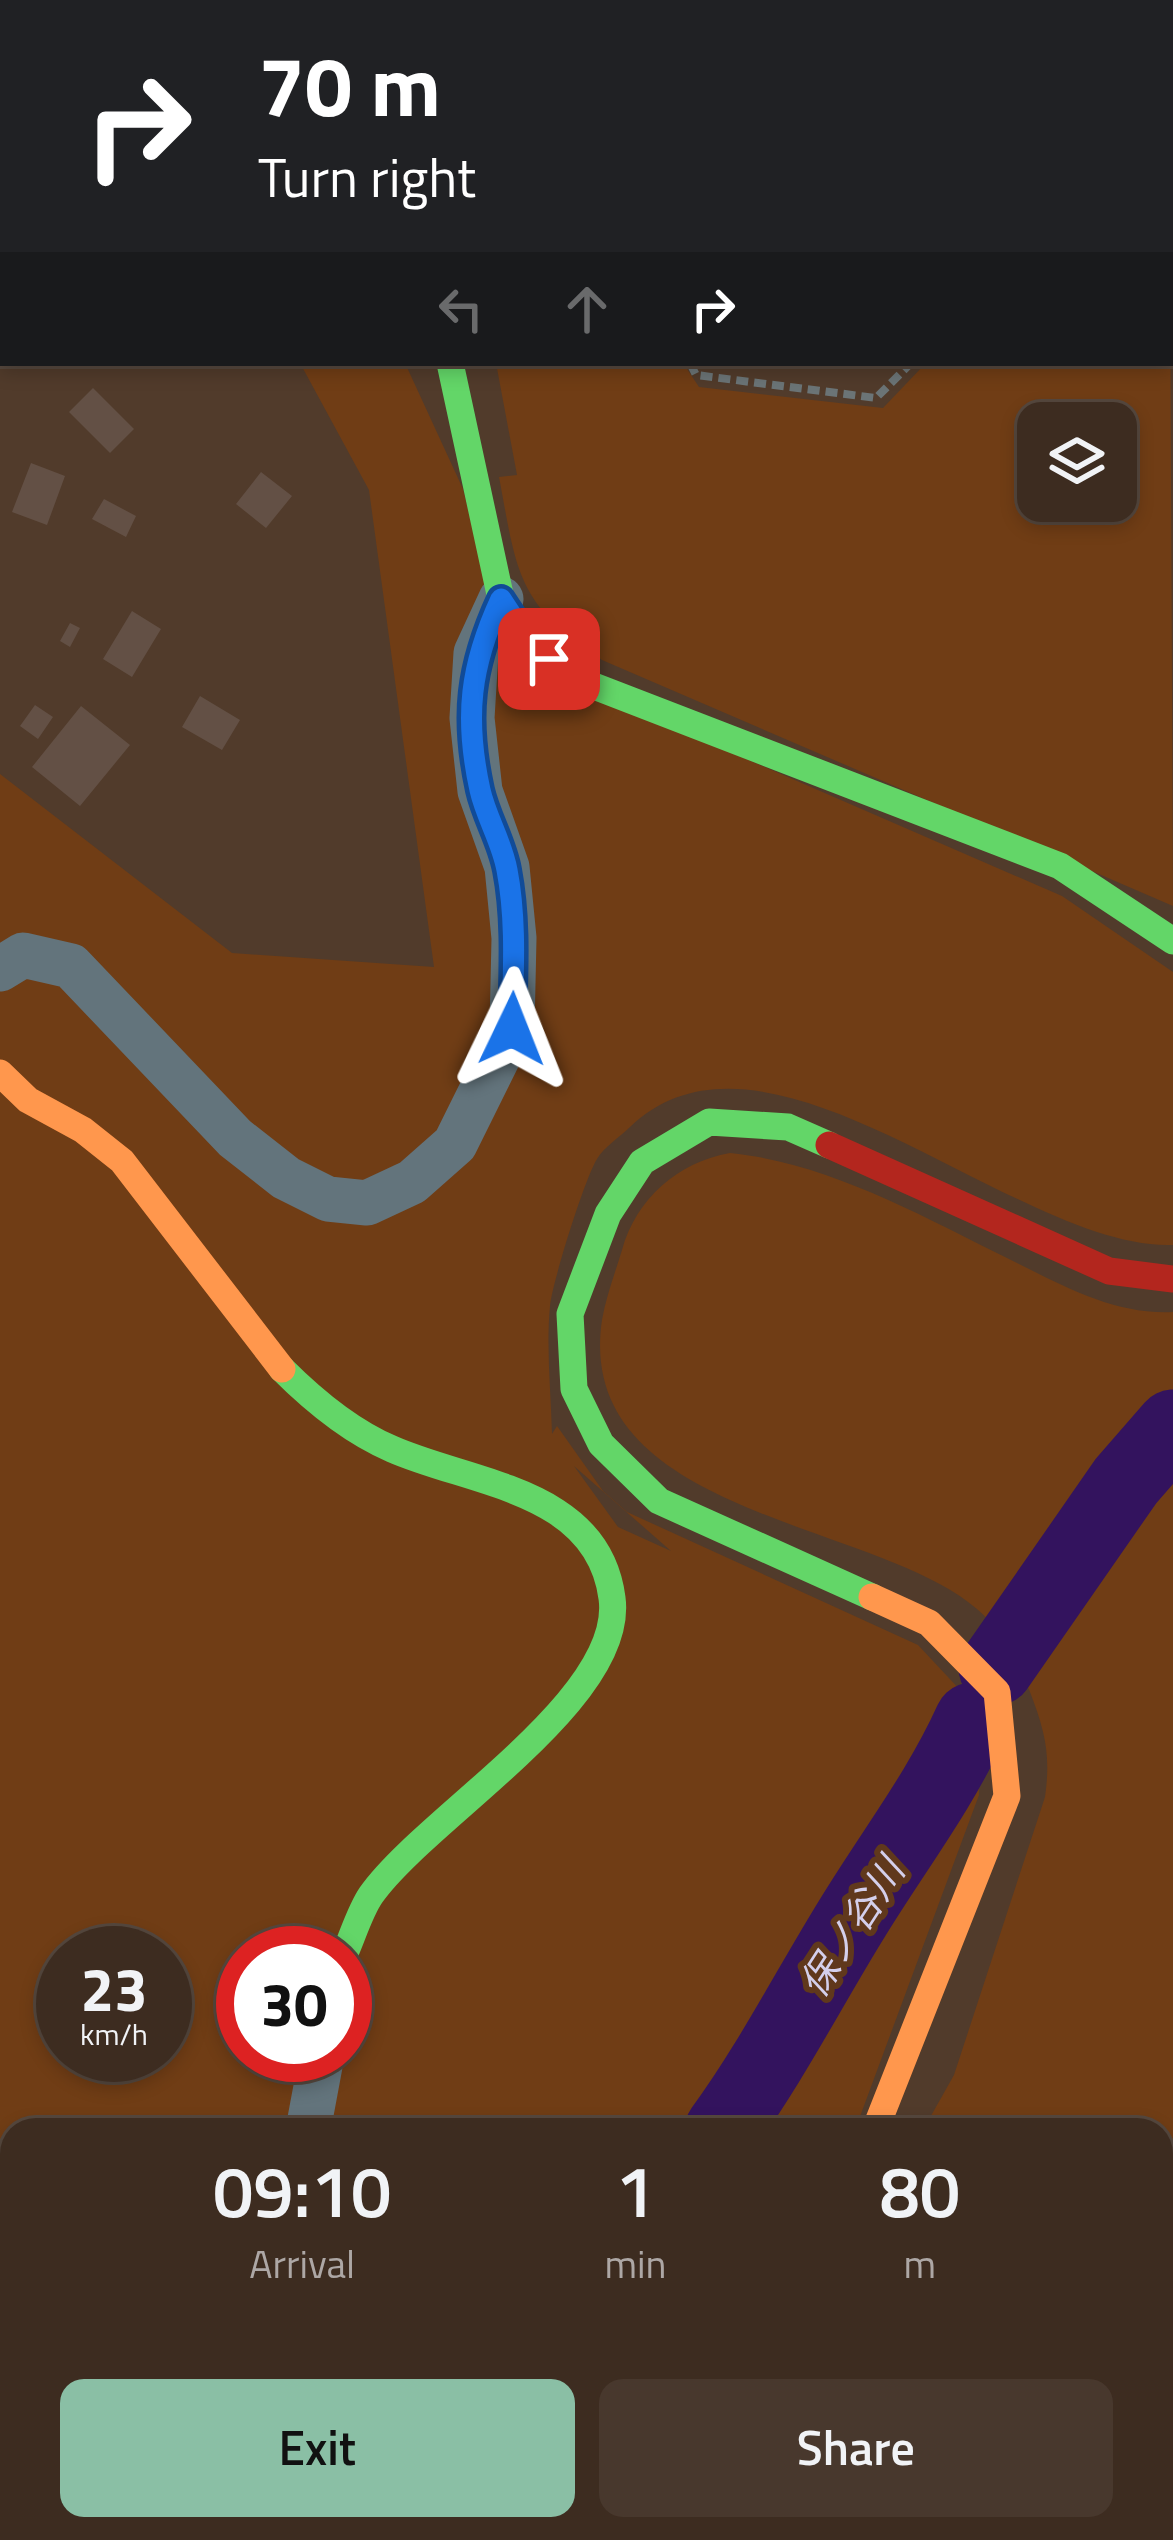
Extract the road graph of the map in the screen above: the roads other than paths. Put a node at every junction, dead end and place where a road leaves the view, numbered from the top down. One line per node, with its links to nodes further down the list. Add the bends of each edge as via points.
1 (451, 366): 2 (street)
2 (501, 599): 3 (street, via 530,643 568,676 1060,866); 4 (street, via 476,653 472,718 480,791 507,867 512,1029 455,1144 412,1182 368,1203 328,1199 286,1178 235,1138 71,966 23,955)
3 (1173, 940)
4 (0, 969)
5 (0, 1073): 7 (street, via 122,1161 285,1372 343,1421 391,1448 544,1500 592,1544 613,1599 604,1646 580,1691 371,1895)
6 (1173, 1279): 10 (street, via 1109,1271 788,1127 710,1122 642,1162 608,1214 570,1314 574,1389 601,1444 659,1501 929,1623 997,1692 1007,1796)
7 (357, 1926)
8 (317, 2082): 9 (street)
9 (310, 2118)
10 (880, 2118)

